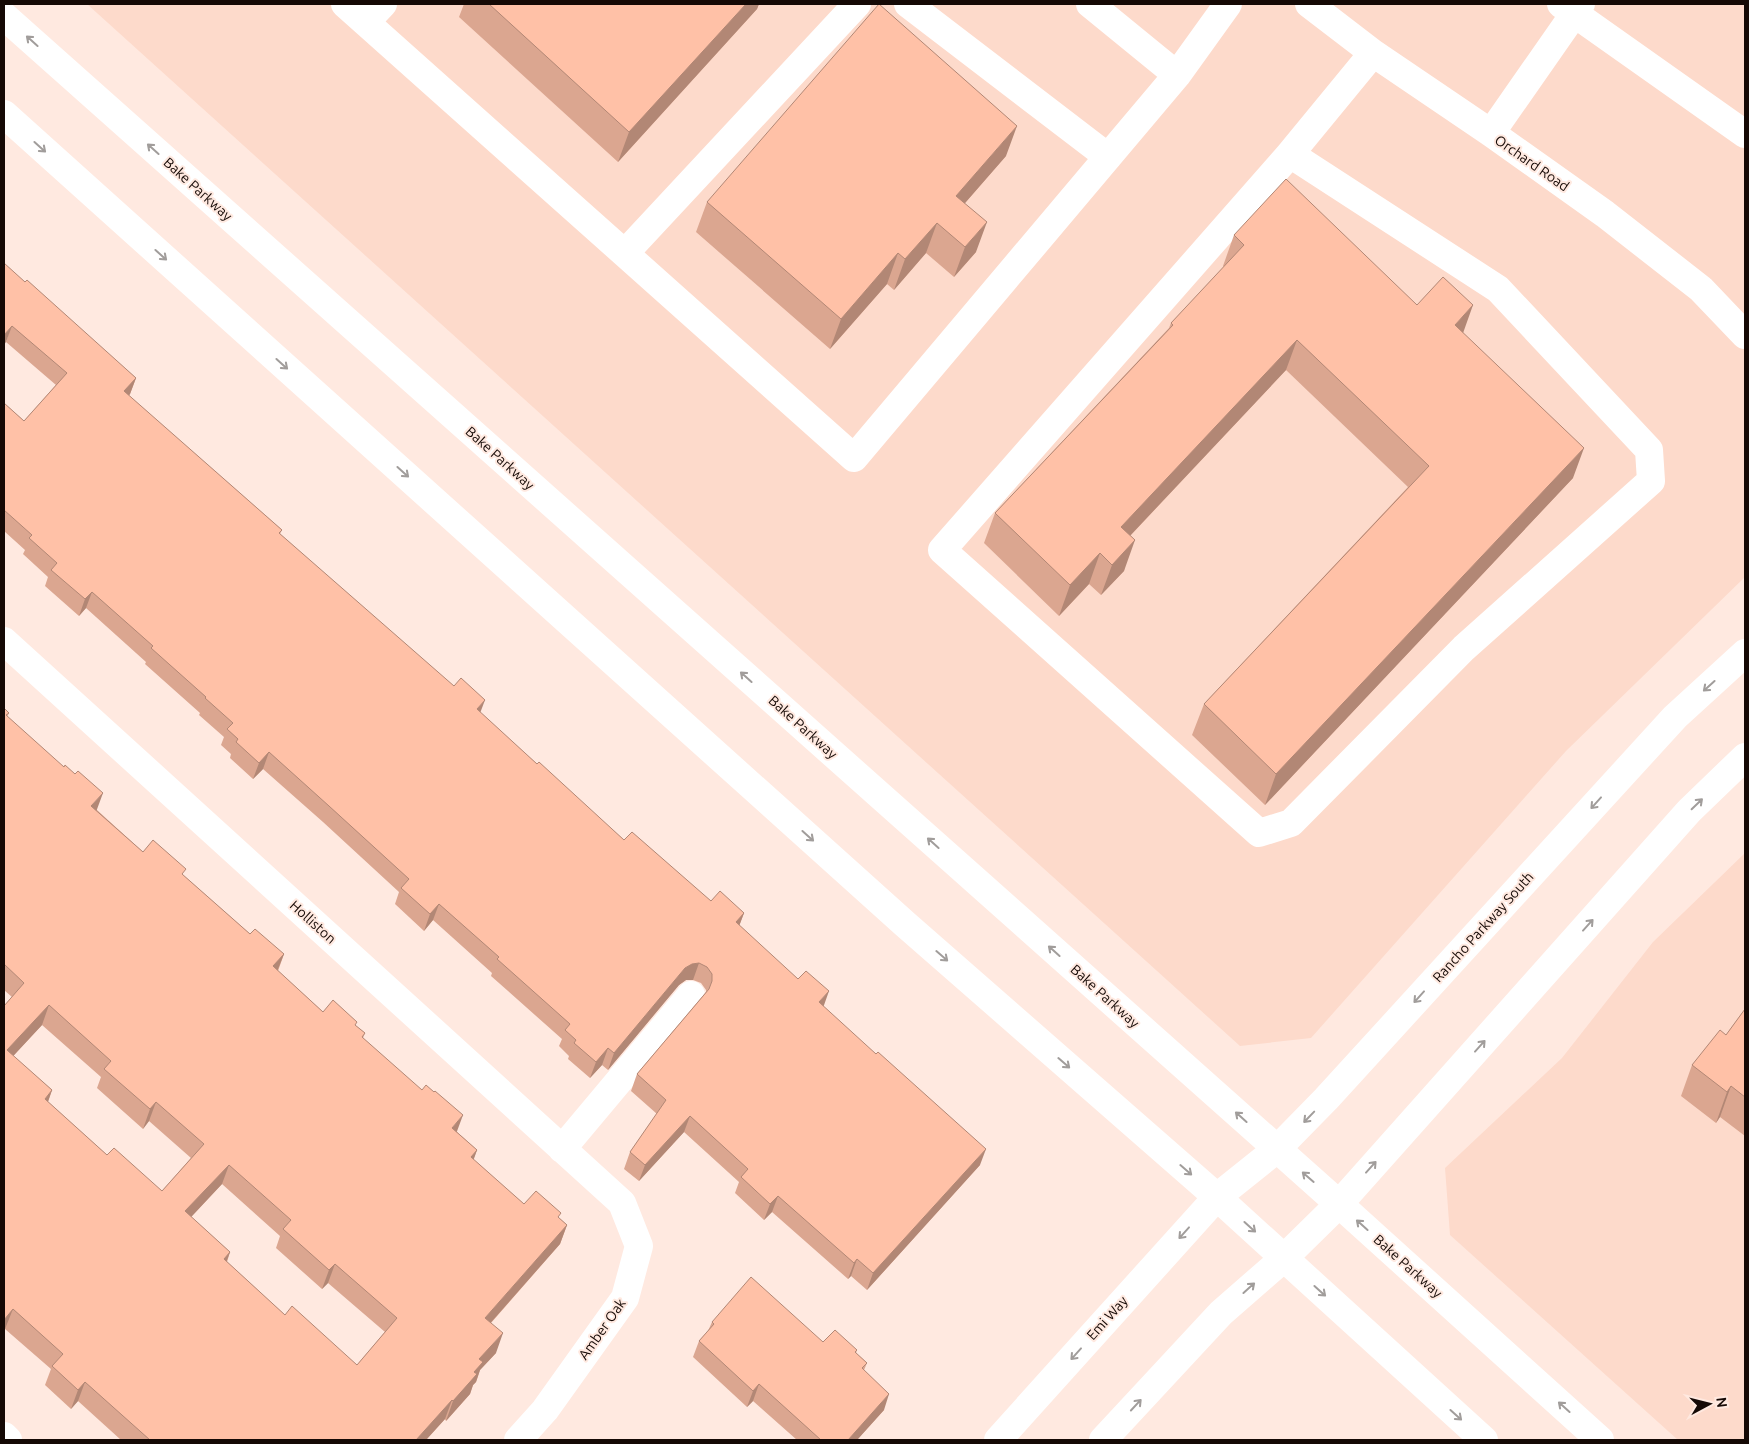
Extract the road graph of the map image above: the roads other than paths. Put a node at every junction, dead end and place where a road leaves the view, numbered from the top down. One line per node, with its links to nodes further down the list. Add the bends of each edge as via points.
1 (345, 4): 8 (main road)
2 (857, 4): 17 (main road)
3 (908, 4): 16 (main road)
4 (1090, 4): 11 (main road)
5 (1228, 4): 11 (main road)
6 (1309, 4): 10 (main road, Orchard Road)
7 (1572, 7): 13 (main road); 14 (main road)
8 (375, 13): 17 (main road)
9 (4, 16): 24 (main road, Bake Parkway, one-way to 9)
10 (1373, 53): 13 (main road, Orchard Road); 15 (main road)
11 (1177, 75): 16 (main road)
12 (4, 114): 25 (main road, one-way to 25, via 898,917)
13 (1492, 133): 18 (main road, Orchard Road, via 1605,214 1701,289)
14 (1745, 134)
15 (1290, 154): 15 (main road, via 1498,289 1649,450 1651,481 1464,648 1291,823 1259,833 942,550)
16 (1108, 157): 17 (main road, via 854,458)
17 (625, 253)
18 (1745, 335)
19 (4, 641): 23 (main road, Holliston)
20 (1745, 653): 24 (main road, Rancho Parkway South, one-way to 24, via 1675,717)
21 (1745, 757): 27 (main road, one-way to 21, via 1690,811)
22 (691, 996): 23 (main road)
23 (562, 1149): 26 (main road, Holliston)
24 (1277, 1149): 25 (main road, Rancho Parkway South); 27 (main road, Bake Parkway, one-way to 24)
25 (1217, 1197): 28 (main road, one-way to 28); 32 (main road, Emi Way, one-way to 32)
26 (622, 1203): 31 (main road, Amber Oak, via 639,1246 625,1298 545,1410)
27 (1339, 1204): 28 (main road); 35 (main road, Bake Parkway, one-way to 27)
28 (1284, 1258): 33 (main road, one-way to 28, via 1221,1313); 34 (main road, one-way to 34)
29 (4, 1436): 30 (main road)
30 (8, 1440)
31 (518, 1440)
32 (998, 1440)
33 (1103, 1440)
34 (1484, 1440)
35 (1600, 1440)

